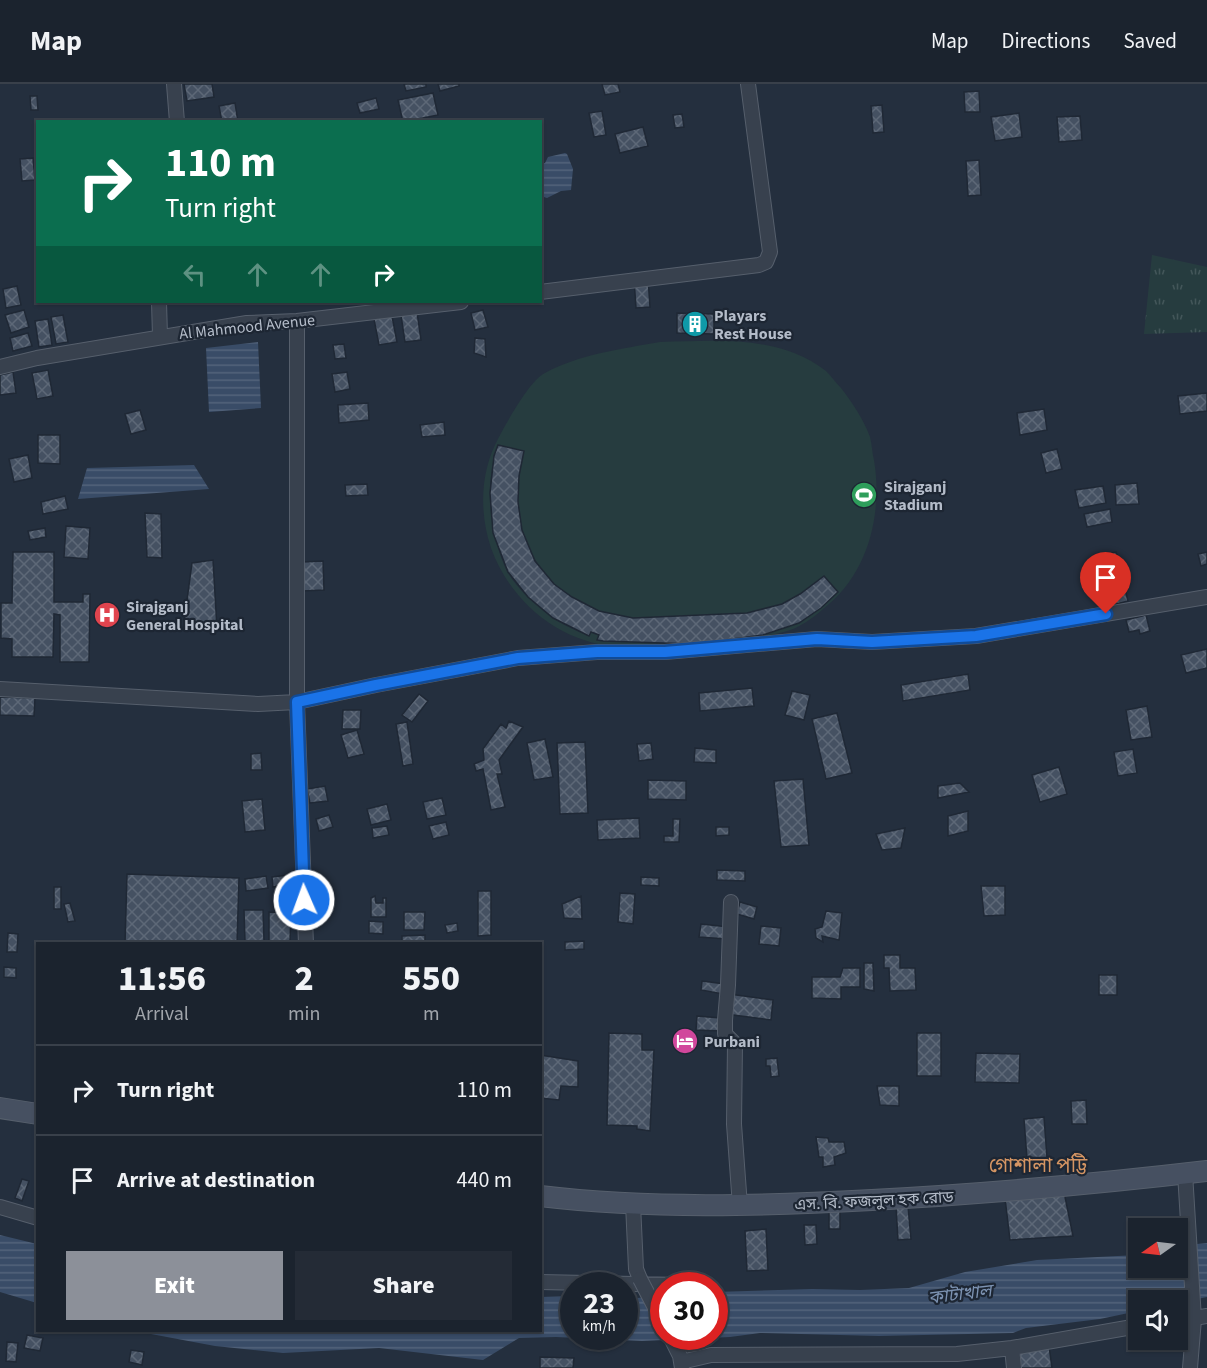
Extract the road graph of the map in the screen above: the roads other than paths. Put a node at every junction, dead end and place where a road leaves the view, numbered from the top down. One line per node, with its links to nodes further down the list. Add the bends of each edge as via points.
1 (174, 84): 3 (street)
2 (748, 84): 4 (street, via 770,252 766,262)
3 (177, 120)
4 (542, 292)
5 (159, 303): 8 (street)
6 (452, 303): 7 (street, Al Mahmood Avenue)
7 (297, 321): 8 (street, Al Mahmood Avenue, via 247,323); 12 (street)
8 (160, 336): 9 (street, Al Mahmood Avenue)
9 (0, 367)
10 (1207, 597): 12 (street, via 976,636 872,642 817,639 665,652 518,658)
11 (0, 689): 12 (street, via 258,704)
12 (297, 702): 14 (street)
13 (731, 902): 21 (street, via 724,1020 725,1034 735,1044 734,1124)
14 (306, 942)
15 (0, 1108): 16 (main road)
16 (36, 1114)
17 (1207, 1170): 18 (main road, এস. বি. ফজলুল হক রোড)
18 (1185, 1173): 21 (main road, এস. বি. ফজলুল হক রোড, via 958,1196); 27 (street)
19 (542, 1196): 20 (main road, এস. বি. ফজলুল হক রোড)
20 (633, 1204): 21 (main road, এস. বি. ফজলুল হক রোড); 26 (street, bridge, via 636,1269)
21 (740, 1206)
22 (0, 1207): 23 (street)
23 (36, 1217)
24 (542, 1282): 25 (street)
25 (650, 1284)
26 (650, 1298)
27 (1198, 1315): 32 (street)
28 (1128, 1328): 29 (street)
29 (1012, 1348): 30 (street, via 957,1354 711,1355); 31 (street)
30 (681, 1362)
31 (1014, 1368)
32 (1190, 1368)

